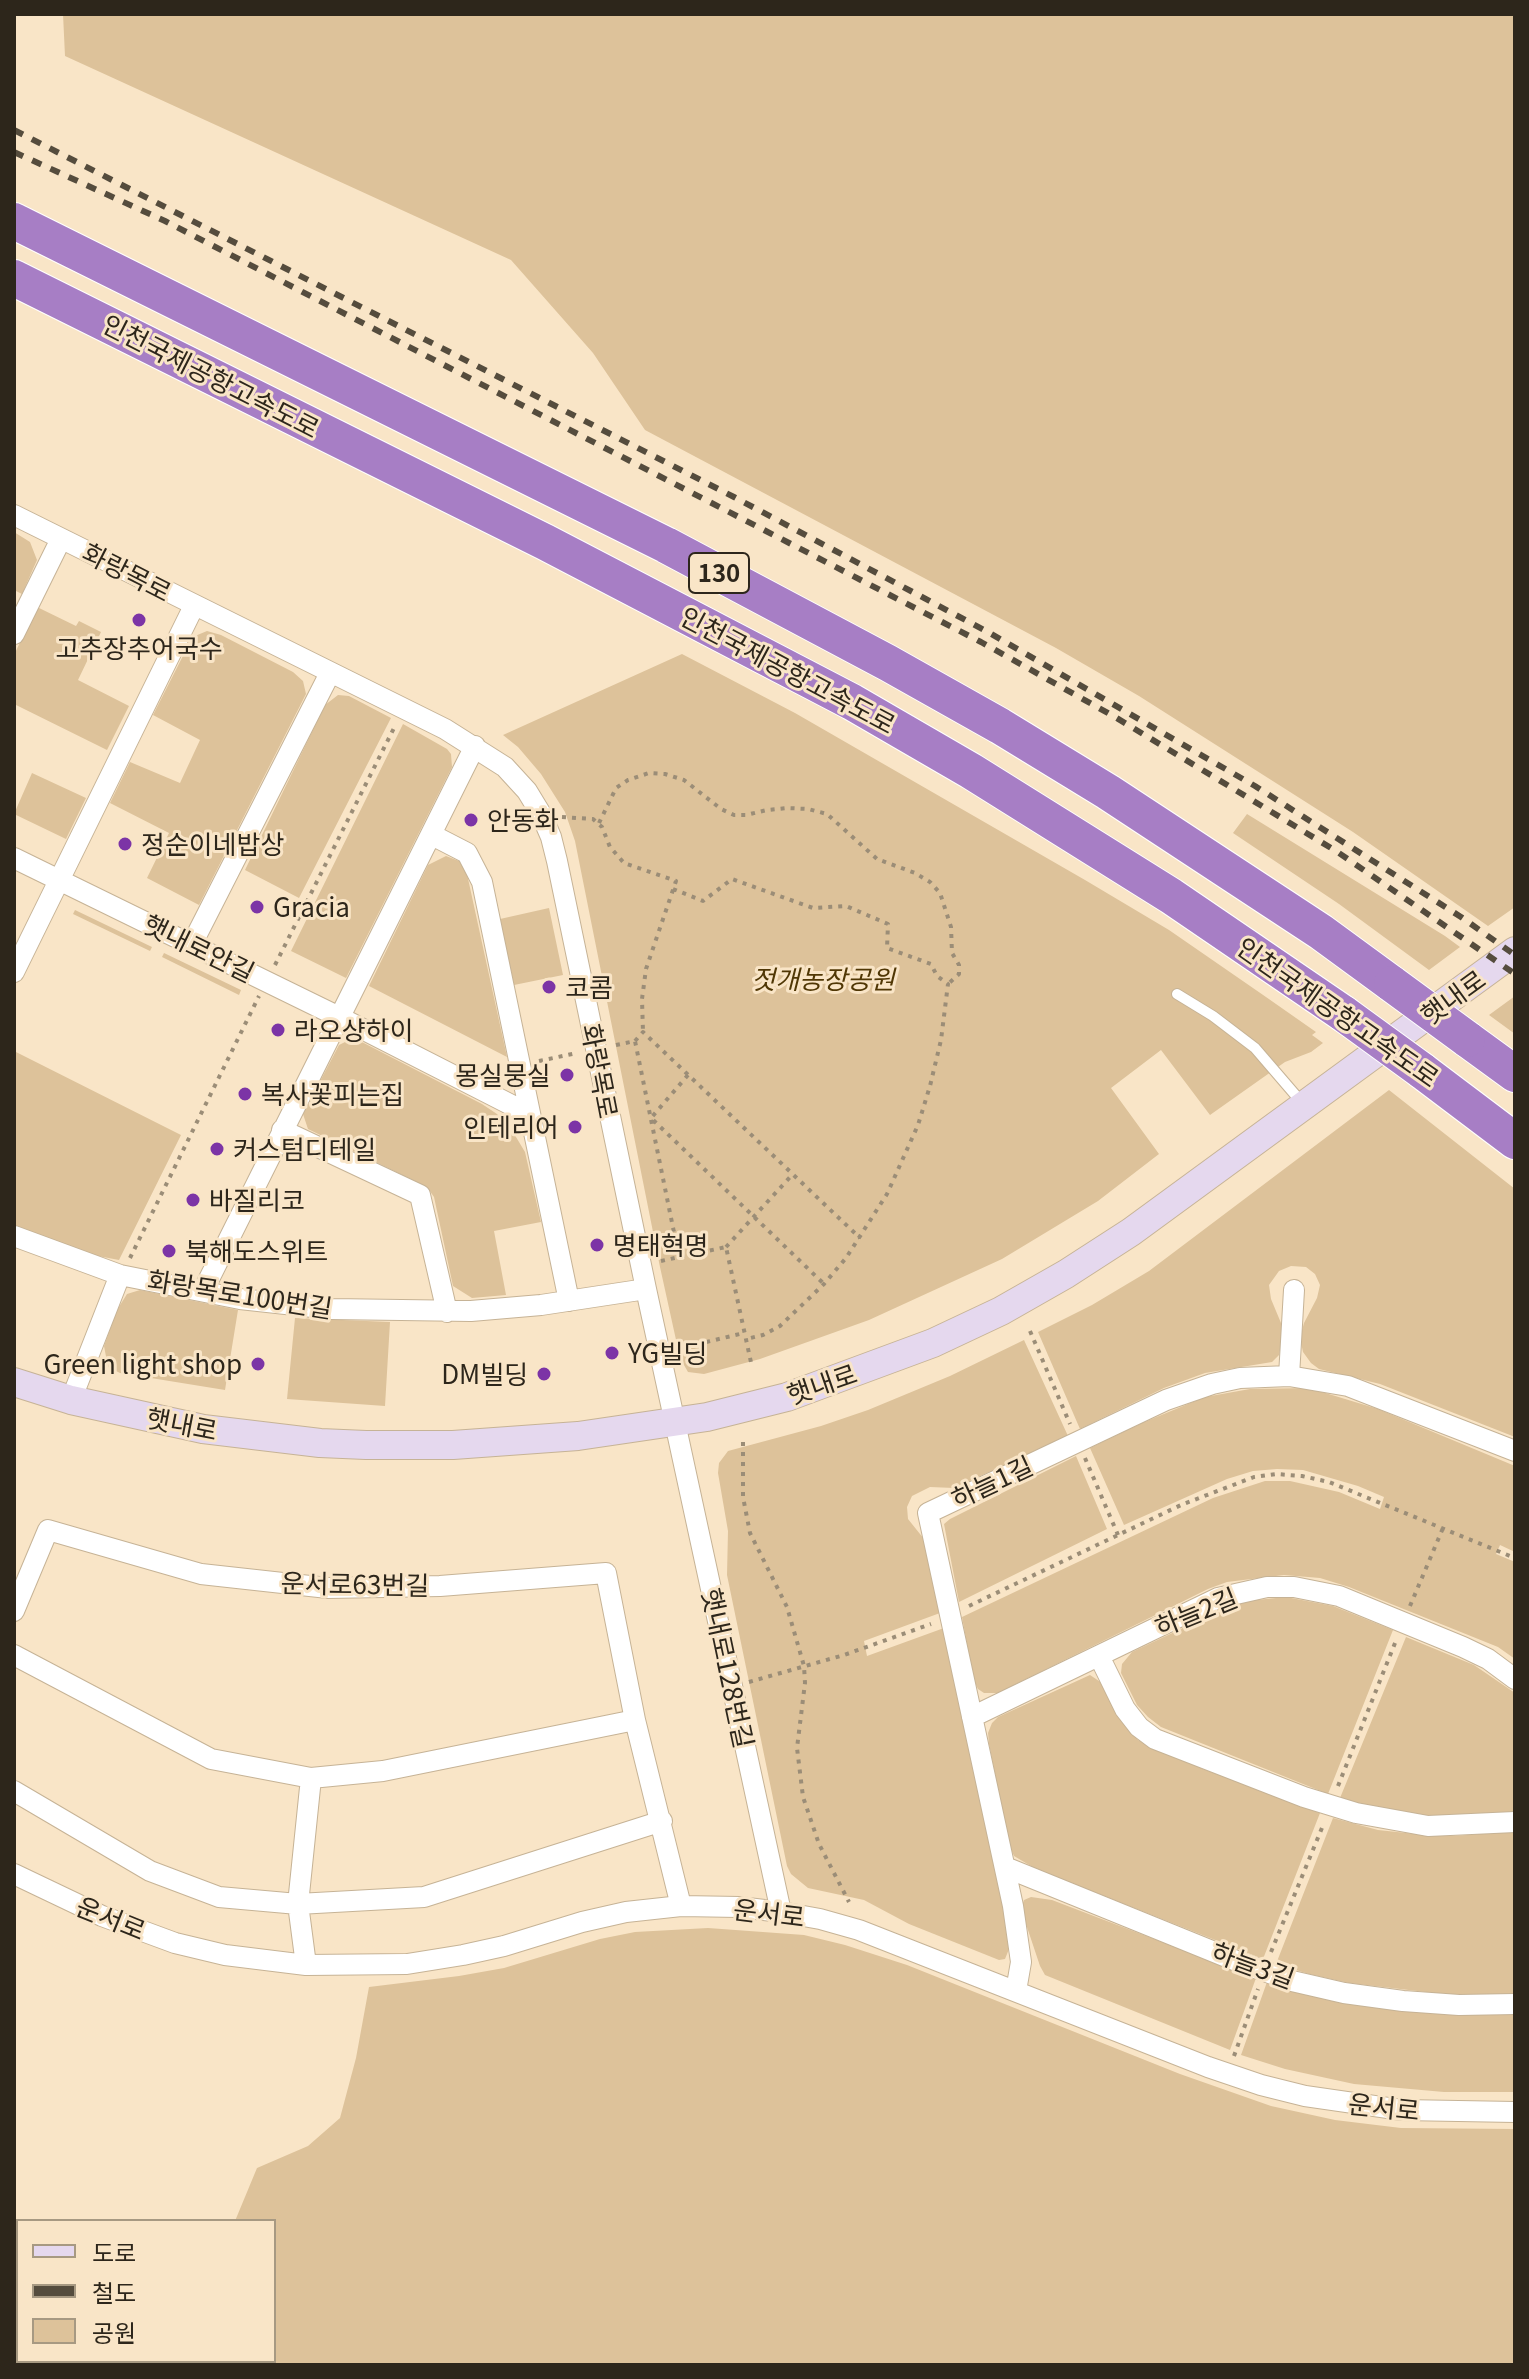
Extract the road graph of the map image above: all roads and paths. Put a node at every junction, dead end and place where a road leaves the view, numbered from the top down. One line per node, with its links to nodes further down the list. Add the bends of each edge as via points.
1 (14, 221): 29 (highway, 인천국제공항고속도로 / 130, bridge, via 638,531 888,663 1108,792 1321,932)
2 (14, 278): 35 (highway, 인천국제공항고속도로 / 130, bridge, via 532,535 852,702 1158,888 1344,1014)
3 (14, 515): 4 (street, 화랑목로)
4 (61, 539): 5 (street, 화랑목로); 6 (street, 화랑목로)
5 (194, 606): 7 (street, 화랑목로); 14 (street, 화랑목로)
6 (14, 634)
7 (330, 673): 9 (street, 화랑목로); 16 (street)
8 (398, 719): 18 (path)
9 (475, 746): 12 (street); 45 (street, 화랑목로, via 527,791 551,837)
10 (558, 817): 11 (path)
11 (599, 823): 15 (path, via 617,856 635,868 676,881); 20 (path, via 616,788 649,773 684,780 734,815 787,808 827,814 877,859 915,873 940,893 959,965 959,974)
12 (432, 835): 23 (street); 32 (street, via 467,853 482,882)
13 (14, 858): 14 (street, 햇내로안길)
14 (59, 880): 16 (street, 햇내로안길); 19 (street)
15 (673, 889): 20 (path, via 703,901 732,879 813,908 846,906 888,924 887,948 931,964); 24 (path, via 646,969)
16 (192, 944): 23 (street, 햇내로안길)
17 (1515, 951): 31 (main road, 햇내로)
18 (281, 953)
19 (14, 972)
20 (948, 984): 39 (path, via 941,1040 918,1125)
21 (261, 991): 43 (path)
22 (1177, 994): 31 (lane, via 1255,1048)
23 (339, 1017): 32 (street, 햇내로안길); 34 (street)
24 (643, 1032): 25 (path); 30 (path)
25 (635, 1041): 26 (path); 33 (path)
26 (610, 1046)
27 (583, 1052): 28 (path)
28 (534, 1062)
29 (1515, 1074)
30 (688, 1075): 33 (path); 36 (path)
31 (1305, 1106): 58 (main road, 햇내로, via 1131,1232 1001,1311 829,1383)
32 (529, 1114): 48 (street)
33 (651, 1118): 37 (path); 41 (path)
34 (282, 1130): 47 (street); 49 (street, via 420,1195)
35 (1515, 1141)
36 (793, 1174): 37 (path); 39 (path)
37 (754, 1217): 40 (path); 44 (path)
38 (14, 1236): 43 (street, 화랑목로100번길)
39 (860, 1238): 44 (path)
40 (726, 1247): 41 (path); 51 (path)
41 (679, 1257): 42 (path)
42 (655, 1263)
43 (124, 1268): 47 (street, 화랑목로100번길); 57 (street)
44 (824, 1284): 52 (path, via 780,1326)
45 (646, 1289): 48 (street, 화랑목로100번길); 58 (street, 화랑목로)
46 (1294, 1290): 55 (street)
47 (203, 1291): 49 (street, 화랑목로100번길, via 315,1308)
48 (569, 1301): 49 (street, 화랑목로100번길)
49 (447, 1312)
50 (1030, 1331): 59 (path)
51 (744, 1333): 52 (path); 53 (path)
52 (746, 1339): 54 (path)
53 (675, 1349)
54 (752, 1367)
55 (1289, 1376): 61 (street, 하늘1길, via 1348,1386); 76 (street, 하늘1길, via 1240,1378 1189,1391 928,1513)
56 (14, 1382): 57 (main road, 햇내로)
57 (71, 1400): 58 (main road, 햇내로, via 241,1435 366,1445 516,1442)
58 (676, 1423): 89 (street, 햇내로128번길)
59 (1073, 1430)
60 (743, 1442): 73 (path, via 743,1497 750,1533 787,1607)
61 (1515, 1451)
62 (1083, 1452): 64 (path)
63 (1443, 1528): 64 (path, via 1329,1482 1276,1474 1223,1487); 65 (path); 68 (path)
64 (1118, 1535): 66 (path)
65 (1515, 1558)
66 (963, 1609)
67 (14, 1611): 77 (street, 운서로63번길, via 48,1530 201,1574 328,1588 440,1586 606,1573)
68 (1408, 1612)
69 (941, 1620): 73 (path)
70 (1399, 1633): 80 (path)
71 (14, 1655): 78 (street, via 211,1759)
72 (1099, 1656): 74 (street, 하늘2길, via 1218,1598 1294,1587 1377,1611 1488,1659); 76 (street, 하늘2길); 83 (street, via 1125,1709 1155,1739 1356,1813 1428,1826)
73 (804, 1666): 75 (path); 86 (path, via 797,1748 803,1797 819,1844)
74 (1515, 1679)
75 (745, 1683)
76 (972, 1717): 84 (street, 하늘1길)
77 (635, 1720): 78 (street, via 383,1771); 82 (street, 운서로63번길)
78 (311, 1778): 87 (street)
79 (14, 1791): 87 (street, via 150,1871 219,1897)
80 (1334, 1796)
81 (1327, 1815): 90 (path)
82 (662, 1821): 87 (street, via 424,1897); 88 (street, 운서로63번길)
83 (1515, 1822)
84 (1005, 1867): 93 (street, 하늘1길, via 1019,1939); 94 (street, 하늘3길, via 1292,1981 1403,2001)
85 (14, 1874): 91 (street, 운서로, via 175,1943)
86 (849, 1902)
87 (298, 1904): 91 (street)
88 (681, 1906): 89 (street, 운서로); 91 (street, 운서로, via 626,1912 504,1946 407,1964)
89 (781, 1912): 93 (street, 운서로, via 859,1930)
90 (1268, 1962)
91 (306, 1965)
92 (1261, 1980): 95 (path)
93 (1016, 1991): 96 (street, 운서로, via 1208,2067 1305,2096 1402,2110)
94 (1515, 2004)
95 (1233, 2058)
96 (1515, 2112)

